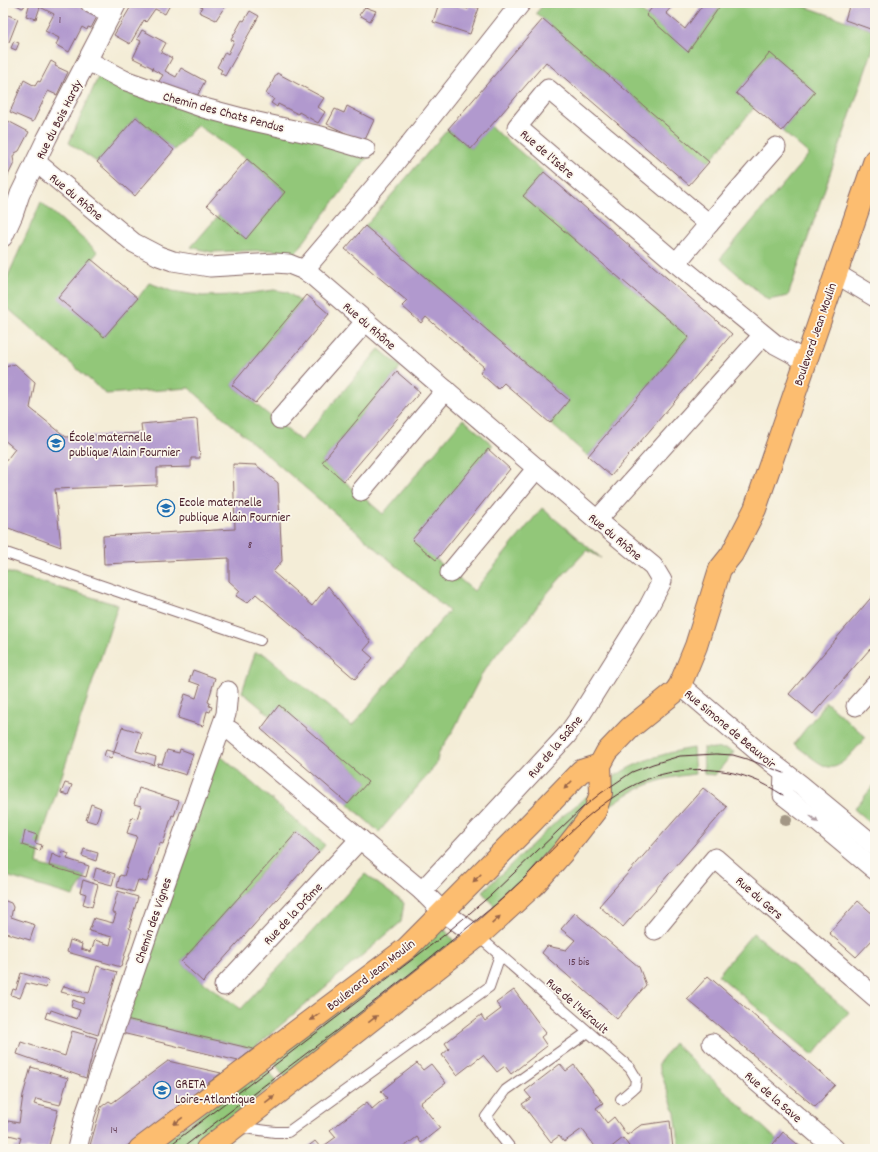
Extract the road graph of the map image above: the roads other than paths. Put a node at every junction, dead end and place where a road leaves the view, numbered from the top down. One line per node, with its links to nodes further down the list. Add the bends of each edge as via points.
1 (90, 3): 3 (street)
2 (521, 3): 12 (street, via 390,169)
3 (115, 8): 4 (street, Rue du Bois Hardy)
4 (88, 61): 6 (street, Chemin des Chats Pendus, via 124,80 204,108); 8 (street, Rue du Bois Hardy)
5 (776, 147): 9 (street)
6 (365, 149)
7 (875, 160): 13 (main road, Boulevard Jean Moulin)
8 (36, 162): 10 (street, Rue du Bois Hardy); 12 (street, Rue du Rhône, via 134,243 173,262 210,267 275,263 289,264)
9 (710, 224): 11 (street); 11 (street, Rue de l'Isère, via 548,89 517,127)
10 (3, 237)
11 (676, 264): 16 (street, Rue de l'Isère)
12 (304, 270): 15 (street, Rue du Rhône)
13 (835, 273): 14 (street); 17 (main road, Boulevard Jean Moulin)
14 (875, 297)
15 (366, 321): 18 (street, Rue du Rhône); 19 (street)
16 (764, 334): 17 (street, Rue de l'Isère); 22 (street)
17 (805, 361): 28 (main road, Boulevard Jean Moulin, via 755,509 732,554 720,569 696,646)
18 (446, 390): 20 (street, Rue du Rhône); 21 (street)
19 (280, 419)
20 (537, 468): 22 (street, Rue du Rhône); 24 (street)
21 (361, 491)
22 (597, 520): 25 (street, Rue du Rhône, via 653,566)
23 (3, 552): 26 (lane)
24 (450, 573)
25 (662, 581): 37 (street, Rue de la Saône, via 649,606 570,730)
26 (260, 640)
27 (875, 684): 30 (street)
28 (678, 688): 32 (main road, via 630,728); 33 (street, Rue Simone de Beauvoir)
29 (228, 691): 48 (street, Chemin des Vignes, via 226,714 90,1100)
30 (856, 706)
31 (231, 731): 34 (street)
32 (600, 765): 38 (main road, Boulevard Jean Moulin, one-way to 38, via 581,771); 40 (main road, one-way to 32, via 534,885 595,811 601,793)
33 (784, 773): 35 (street); 36 (street, Rue Simone de Beauvoir, one-way to 36, via 783,795)
34 (360, 839): 37 (street); 42 (street, Rue de la Drôme)
35 (875, 846)
36 (875, 870)
37 (422, 891): 38 (street)
38 (443, 912): 40 (street); 49 (main road, Boulevard Jean Moulin, one-way to 49, via 407,948)
39 (655, 930): 43 (street, Rue du Gers, via 715,858)
40 (478, 936): 41 (lane, Rue de l'Hérault); 47 (main road, one-way to 40)
41 (500, 955): 44 (lane, Rue de l'Hérault); 47 (lane, via 489,987 288,1132)
42 (224, 986)
43 (875, 997)
44 (588, 1032): 46 (lane, Rue de l'Hérault, via 630,1068 636,1078 635,1087); 51 (lane, via 506,1090 486,1117)
45 (712, 1043): 52 (street, Rue de la Save)
46 (621, 1099)
47 (235, 1127): 50 (main road)
48 (77, 1149)
49 (140, 1149)
50 (207, 1149)
51 (511, 1149)
52 (835, 1149)

